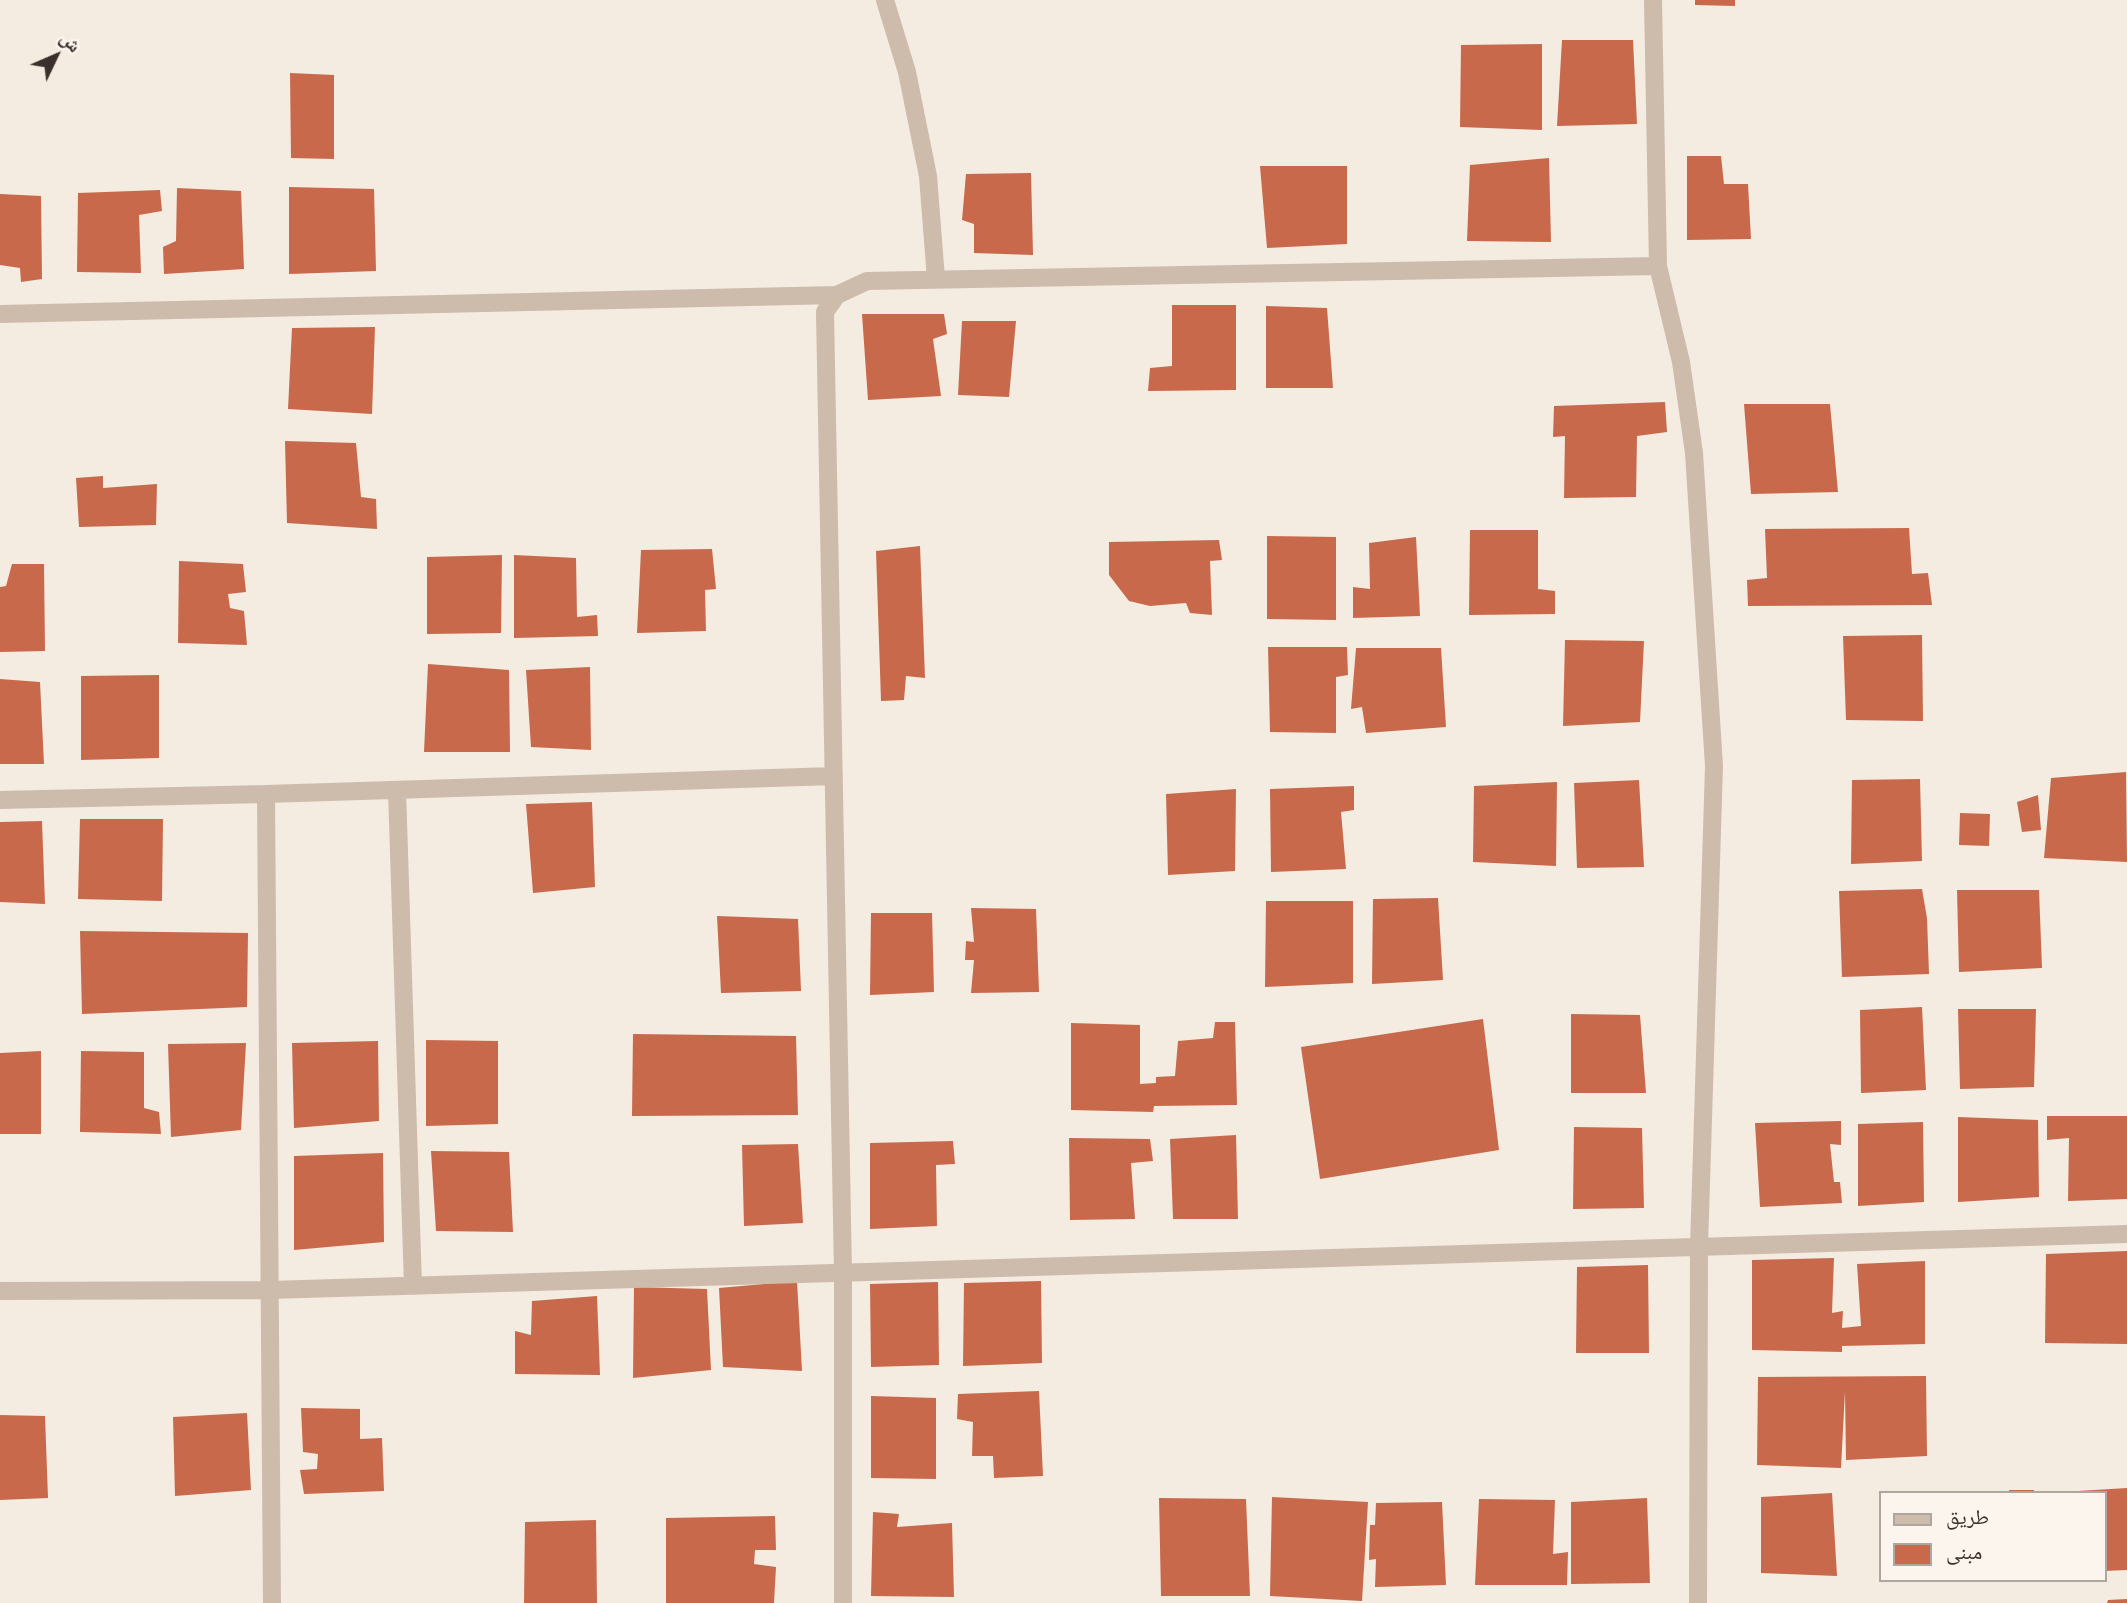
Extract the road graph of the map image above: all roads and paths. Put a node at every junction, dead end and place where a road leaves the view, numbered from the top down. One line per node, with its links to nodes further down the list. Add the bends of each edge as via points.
1 (885, 0): 4 (street, via 907,72 928,176)
2 (1653, 0): 3 (street)
3 (1658, 266): 4 (street); 12 (street, via 1681,362 1694,453 1714,766)
4 (936, 279): 5 (street, via 867,281)
5 (837, 295): 6 (street); 7 (street, via 825,312)
6 (0, 314)
7 (834, 776): 8 (street); 13 (street)
8 (397, 790): 9 (street); 14 (street)
9 (266, 794): 10 (street); 15 (street)
10 (0, 800)
11 (2127, 1234): 12 (street)
12 (1699, 1247): 13 (street); 19 (street)
13 (843, 1273): 14 (street); 18 (street)
14 (413, 1286): 15 (street)
15 (270, 1290): 16 (street); 17 (street)
16 (0, 1292)
17 (272, 1603)
18 (843, 1603)
19 (1698, 1603)

